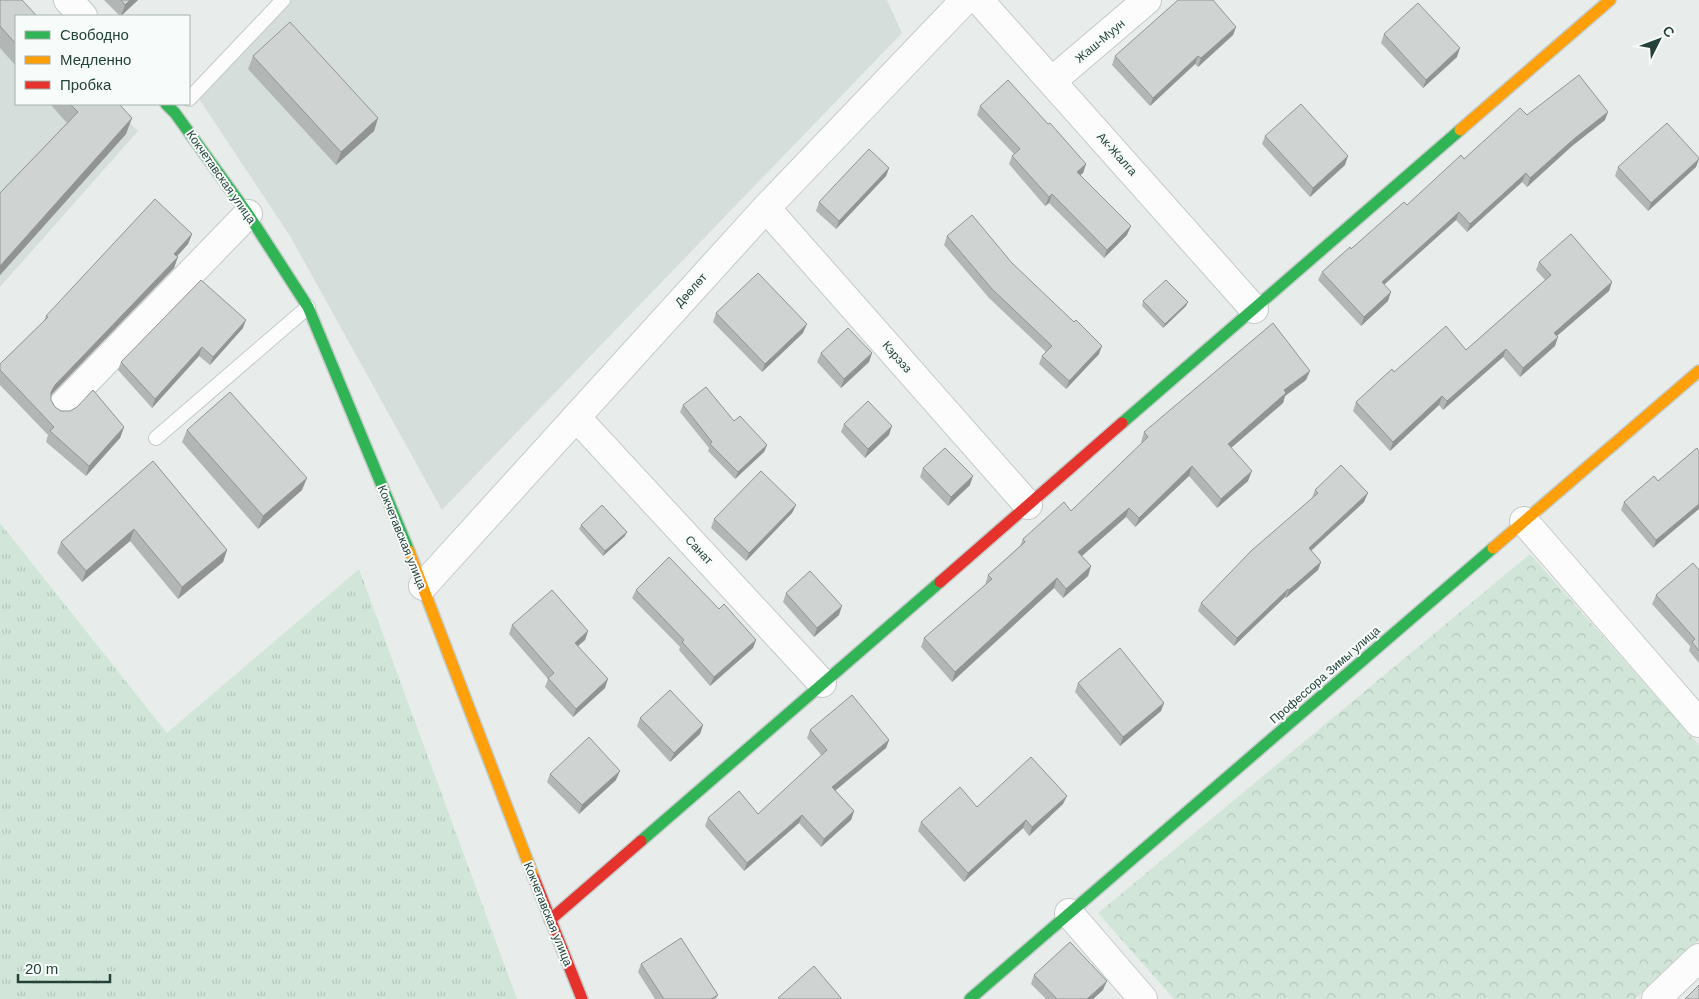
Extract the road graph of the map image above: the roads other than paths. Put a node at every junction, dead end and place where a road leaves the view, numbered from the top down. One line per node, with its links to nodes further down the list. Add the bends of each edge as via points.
1 (68, 0): 7 (street)
2 (283, 0): 9 (lane)
3 (965, 0): 11 (street, Дөөлөт)
4 (979, 0): 8 (street, Ак-Жалга)
5 (1147, 0): 8 (street, Жаш-Муун)
6 (1610, 0): 14 (street)
7 (82, 15)
8 (1052, 82): 14 (street, Ак-Жалга)
9 (190, 98)
10 (175, 107): 12 (street, Кокчетавская улица)
11 (766, 208): 17 (street, Дөөлөт); 19 (street, Кэрээз)
12 (248, 214): 13 (street, Кокчетавская улица); 16 (street)
13 (308, 307): 18 (lane); 21 (street, Кокчетавская улица)
14 (1254, 309): 19 (street)
15 (1699, 371): 20 (street, Профессора Зимы улица)
16 (62, 406)
17 (576, 417): 21 (street, Дөөлөт); 22 (street, Санат)
18 (156, 438)
19 (1028, 505): 22 (street)
20 (1524, 521): 23 (street); 24 (street, Профессора Зимы улица)
21 (423, 586): 25 (street, Кокчетавская улица)
22 (822, 683): 25 (street)
23 (1699, 723)
24 (1069, 913): 28 (street, Профессора Зимы улица); 29 (street)
25 (550, 920): 27 (street, Кокчетавская улица)
26 (1699, 958): 30 (street)
27 (582, 999)
28 (970, 999)
29 (1142, 999)
30 (1656, 999)

